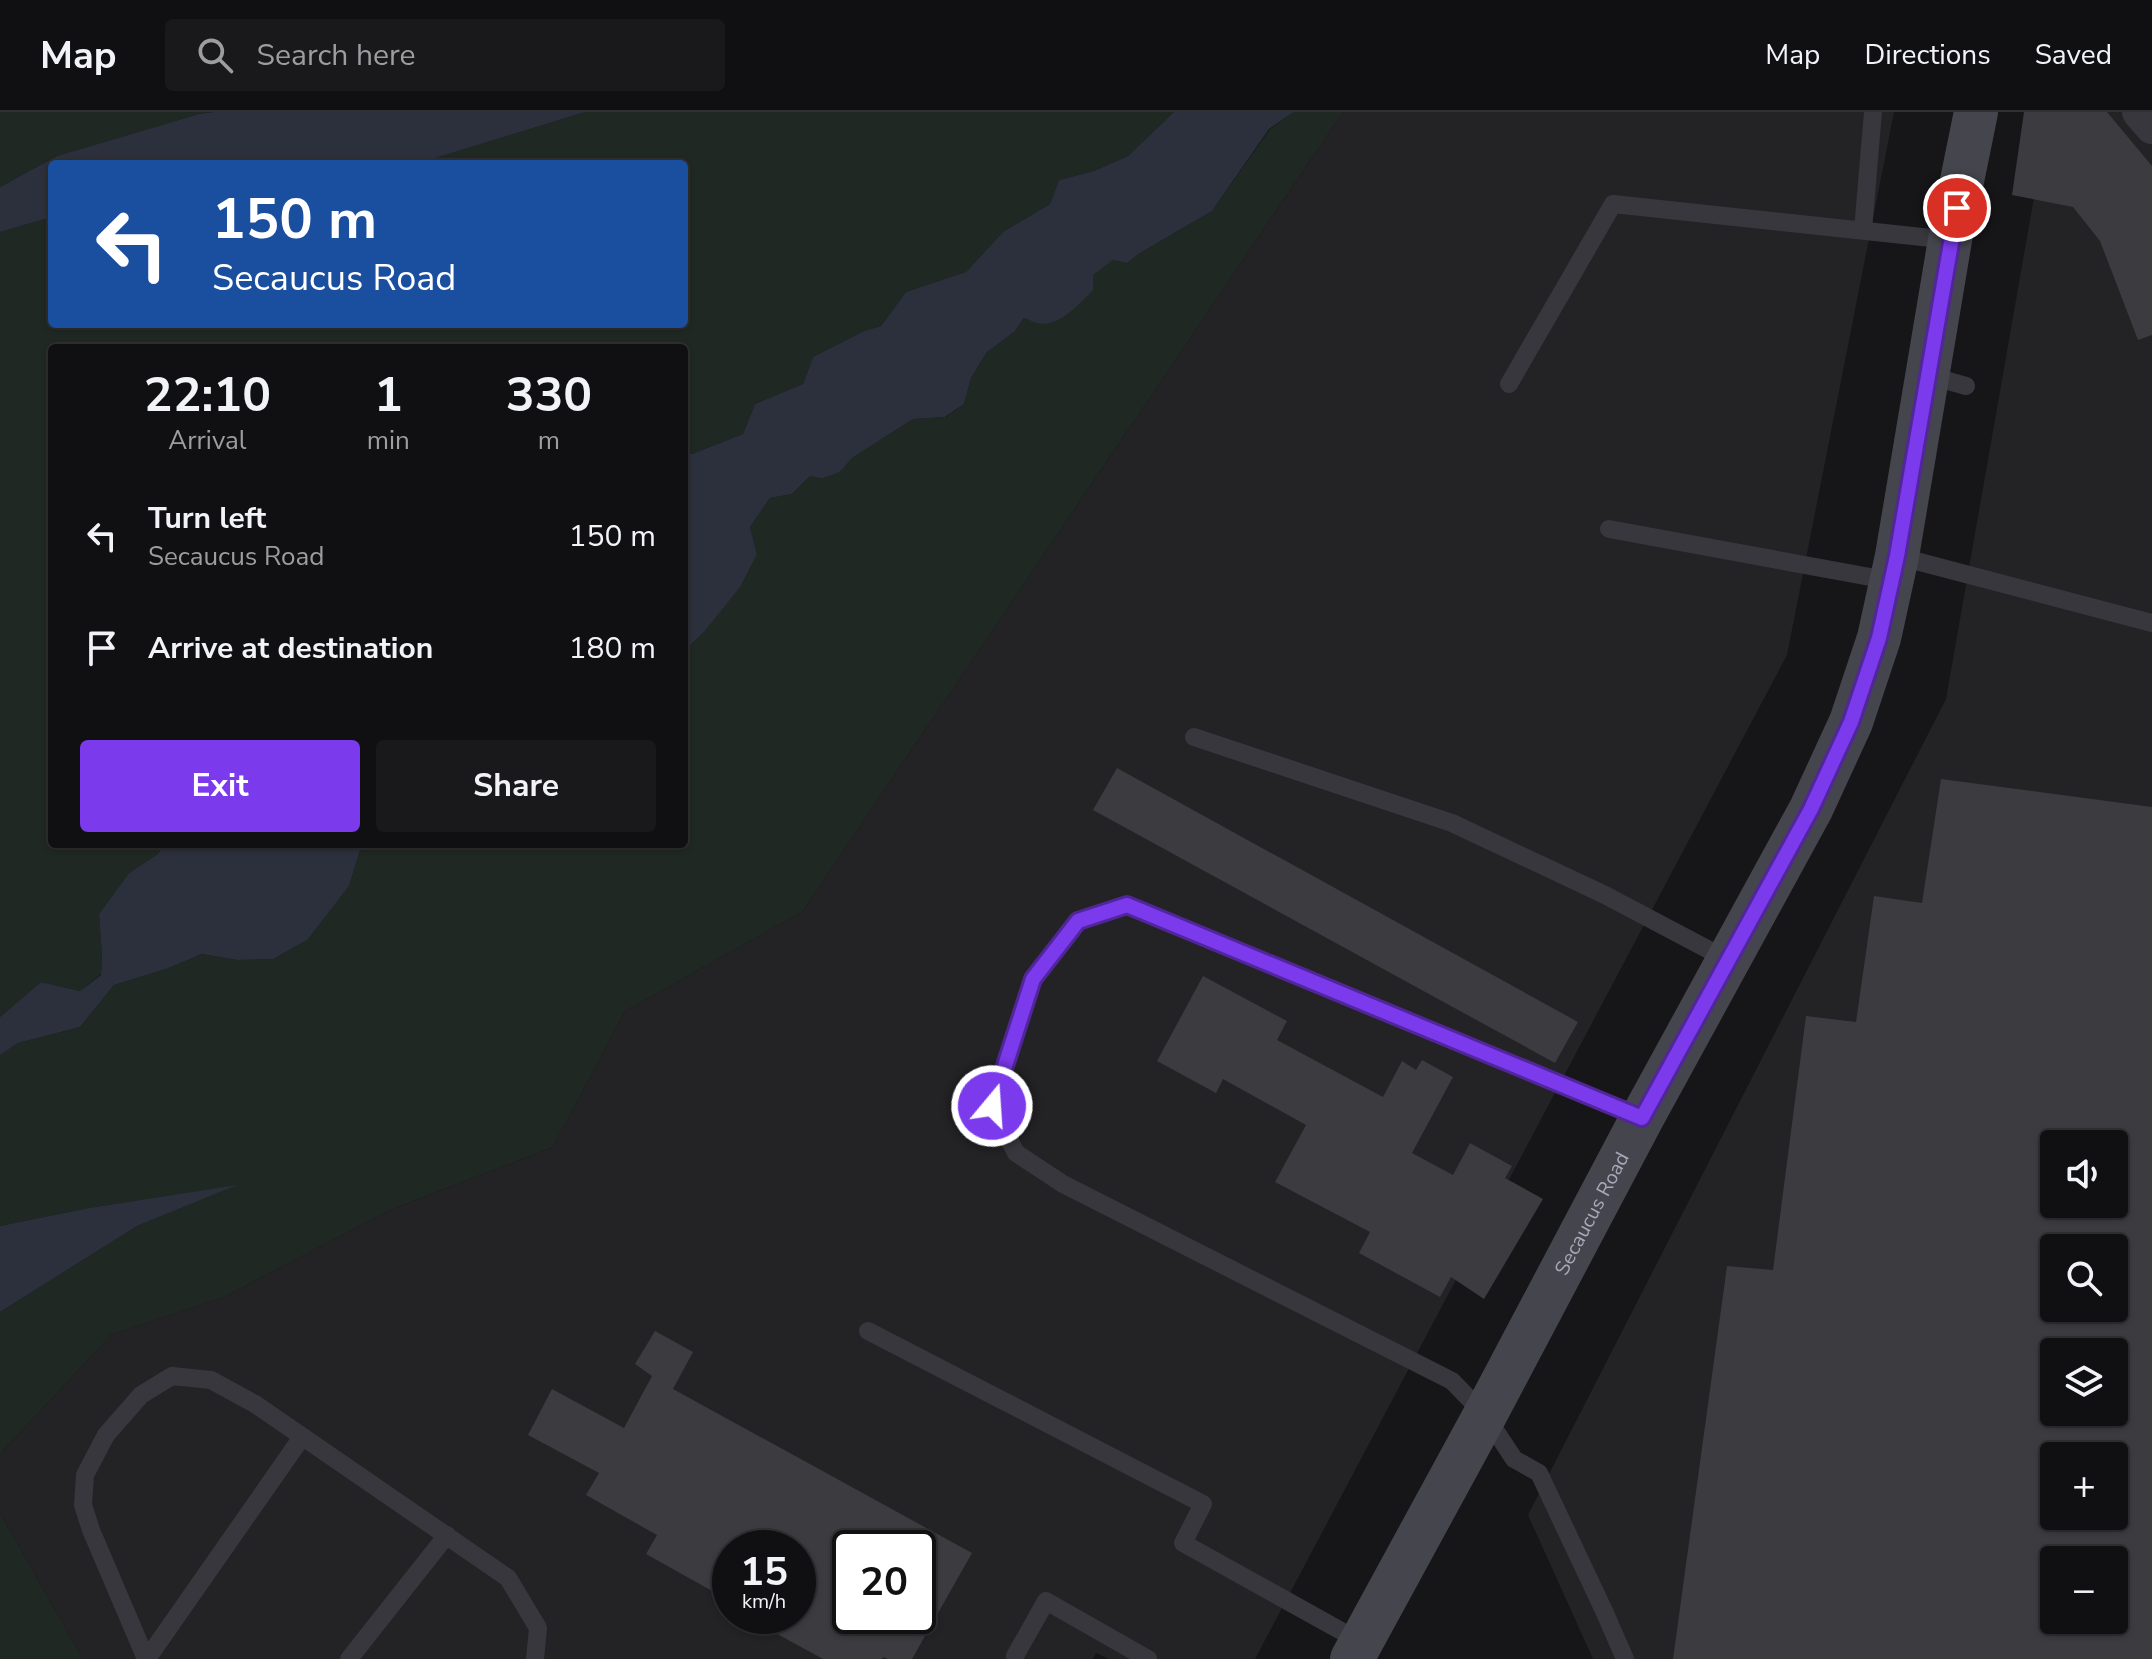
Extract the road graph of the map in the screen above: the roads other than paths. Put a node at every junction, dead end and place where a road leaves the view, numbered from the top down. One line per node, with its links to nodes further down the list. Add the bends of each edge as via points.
1 (1873, 112): 5 (lane)
2 (1976, 112): 6 (main road, Secaucus Road)
3 (2139, 112): 4 (street)
4 (2152, 127)
5 (1863, 230): 6 (lane); 7 (lane, via 1613,204)
6 (1950, 240): 9 (main road, Secaucus Road, via 1947,381)
7 (1509, 384)
8 (1609, 529): 9 (lane)
9 (1894, 568): 10 (lane); 12 (main road, Secaucus Road, via 1879,638 1851,722 1811,809)
10 (2152, 623)
11 (1194, 737): 12 (lane, via 1452,823)
12 (1728, 960): 13 (main road, Secaucus Road)
13 (1642, 1118): 15 (main road, Secaucus Road); 15 (lane, via 1127,905 1078,921 1033,979 992,1106 1016,1153 1063,1184 1452,1381)
14 (868, 1331): 18 (lane, via 1203,1504 1183,1543)
15 (1485, 1415): 18 (main road, Secaucus Road); 24 (lane, via 1514,1459 1539,1473)
16 (302, 1437): 17 (lane); 20 (lane); 20 (lane, via 211,1380 172,1376 141,1395 106,1435 85,1475 83,1505)
17 (447, 1535): 21 (lane); 22 (lane, via 508,1578 538,1628)
18 (1357, 1651)
19 (1015, 1656): 23 (lane, via 1046,1601)
20 (147, 1659)
21 (349, 1659)
22 (535, 1659)
23 (1148, 1659)
24 (1625, 1659)

